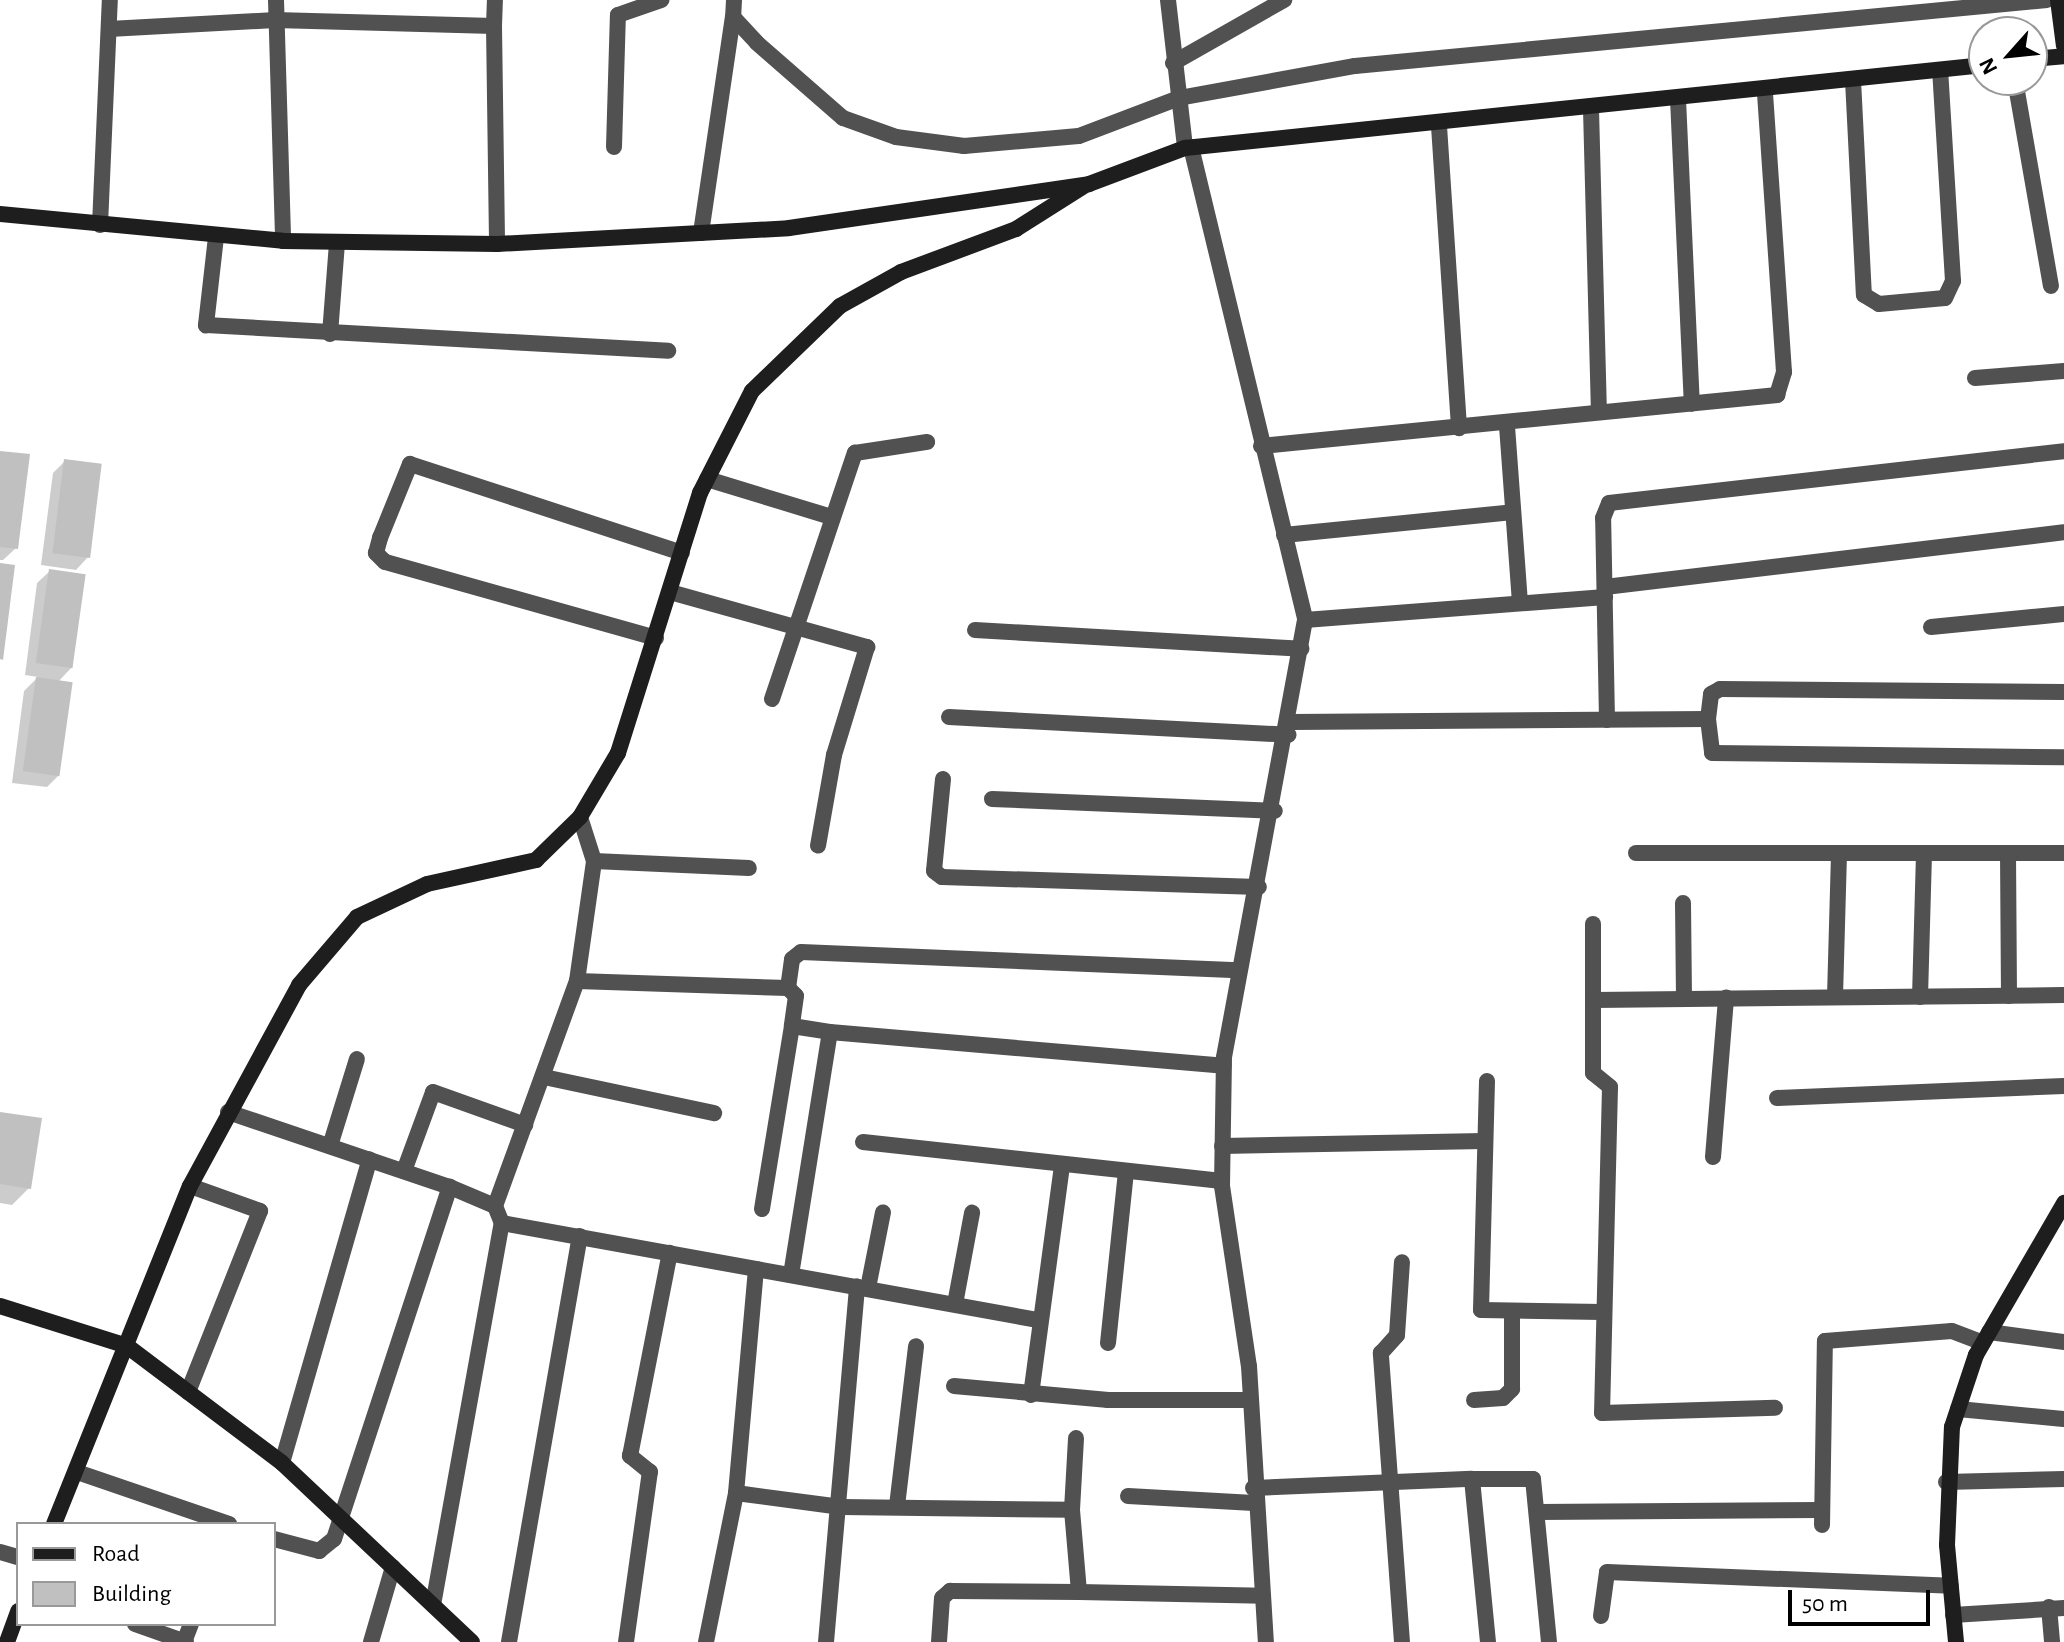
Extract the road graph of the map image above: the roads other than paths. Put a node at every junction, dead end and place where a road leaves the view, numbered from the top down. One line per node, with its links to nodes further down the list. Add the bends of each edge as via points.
1 (110, 0): 12 (street)
2 (276, 0): 10 (street)
3 (495, 0): 11 (street)
4 (661, 0): 24 (street, via 618,15)
5 (1168, 0): 14 (street)
6 (1284, 0): 14 (street)
7 (2047, 0): 20 (street, via 1355,66)
8 (2058, 0): 13 (street)
9 (733, 9): 20 (street, via 843,118 896,137 1018,146 1079,136); 29 (street)
10 (275, 20): 11 (street); 12 (street); 31 (street)
11 (494, 26): 33 (street)
12 (109, 29): 28 (street)
13 (2064, 46)
14 (1173, 63): 20 (street)
15 (1968, 67): 16 (street)
16 (1940, 70): 17 (street); 17 (street, via 1953,281 1945,298 1879,304 1864,295)
17 (1853, 80): 18 (street)
18 (1765, 90): 21 (street); 39 (street, via 1781,386 1771,398)
19 (2018, 96): 34 (street)
20 (1179, 98): 25 (street)
21 (1678, 99): 22 (street); 39 (street)
22 (1591, 109): 23 (street); 40 (street)
23 (1439, 126): 25 (street); 42 (street)
24 (614, 147)
25 (1188, 147): 26 (street); 44 (street)
26 (1089, 184): 29 (street, via 789,228); 46 (street, via 1016,229 901,272 840,306 752,391)
27 (0, 214): 28 (street)
28 (100, 225): 30 (street)
29 (701, 233): 33 (street)
30 (216, 237): 31 (street); 35 (street, via 206,325)
31 (283, 241): 32 (street)
32 (337, 242): 33 (street); 35 (street)
33 (497, 244)
34 (2051, 286)
35 (330, 334): 36 (street)
36 (668, 351)
37 (2064, 371): 38 (street)
38 (1975, 378)
39 (1692, 404): 40 (street)
40 (1599, 409): 41 (street)
41 (1507, 426): 42 (street); 47 (street)
42 (1459, 428): 44 (street)
43 (927, 442): 48 (street, via 859,449)
44 (1261, 446): 50 (street)
45 (2064, 451): 53 (street, via 1728,493 1620,498 1604,509)
46 (707, 479): 48 (street); 51 (street)
47 (1513, 512): 50 (street); 54 (street)
48 (831, 517): 57 (street)
49 (2064, 532): 53 (street)
50 (1284, 535): 56 (street)
51 (682, 553): 52 (street); 60 (street, via 410,464 380,538 376,553 385,562)
52 (670, 592): 57 (street); 60 (street)
53 (1605, 592): 54 (street); 66 (street)
54 (1520, 603): 56 (street)
55 (2064, 614): 58 (street)
56 (1305, 620): 61 (street)
57 (795, 626): 63 (street); 73 (street, via 867,647 834,755)
58 (1931, 627)
59 (975, 630): 61 (street)
60 (656, 638): 72 (street, via 618,753)
61 (1301, 649): 67 (street)
62 (2064, 692): 65 (street, via 1720,689 1711,694)
63 (772, 699)
64 (949, 717): 67 (street)
65 (1708, 719): 66 (street); 68 (street, via 1712,753)
66 (1607, 720): 67 (street)
67 (1290, 728): 71 (street)
68 (2064, 757)
69 (943, 779): 81 (street, via 934,871 942,877)
70 (992, 799): 71 (street)
71 (1275, 811): 81 (street)
72 (580, 817): 79 (street); 102 (street, via 536,860 427,884 357,917 299,985)
73 (818, 846)
74 (1636, 853): 78 (street)
75 (2008, 853): 76 (street); 77 (street); 88 (street)
76 (2064, 853)
77 (1924, 855): 78 (street); 90 (street)
78 (1839, 858): 89 (street)
79 (594, 861): 80 (street); 85 (street)
80 (749, 868)
81 (1259, 887): 84 (street)
82 (1683, 903): 92 (street)
83 (1593, 924): 93 (street)
84 (1238, 970): 86 (street, via 801,952 792,959); 97 (street)
85 (577, 981): 86 (street); 98 (street)
86 (788, 988): 94 (street, via 796,996)
87 (2064, 995): 88 (street)
88 (2009, 996): 90 (street)
89 (1835, 997): 90 (street); 91 (street)
90 (1920, 997)
91 (1726, 998): 92 (street); 109 (street)
92 (1684, 999): 93 (street)
93 (1594, 1000): 131 (street, via 1593,1073 1610,1087)
94 (792, 1026): 95 (street); 119 (street)
95 (830, 1032): 97 (street); 127 (street)
96 (357, 1059): 107 (street)
97 (1224, 1066): 108 (street)
98 (544, 1077): 103 (street); 104 (street)
99 (1487, 1081): 105 (street)
100 (2064, 1086): 101 (street)
101 (1777, 1098)
102 (228, 1112): 107 (street); 115 (street)
103 (714, 1113)
104 (525, 1125): 112 (street, via 433,1092); 118 (street)
105 (1484, 1141): 108 (street); 132 (street, via 1479,1303 1487,1313)
106 (863, 1142): 111 (street)
107 (330, 1146): 110 (street)
108 (1222, 1146): 114 (street)
109 (1713, 1157)
110 (370, 1159): 112 (street); 148 (street)
111 (1062, 1165): 113 (street); 133 (street)
112 (404, 1171): 116 (street)
113 (1126, 1171): 114 (street); 136 (street)
114 (1222, 1181): 142 (street)
115 (190, 1186): 137 (street); 140 (street, via 260,1211)
116 (450, 1187): 118 (street); 161 (street)
117 (2064, 1203): 134 (street)
118 (495, 1206): 122 (street)
119 (762, 1209)
120 (883, 1212): 128 (street)
121 (972, 1213): 129 (street)
122 (502, 1223): 123 (street); 169 (street)
123 (580, 1236): 124 (street); 180 (street)
124 (670, 1253): 126 (street); 181 (street, via 630,1456 650,1472)
125 (1402, 1262): 152 (street, via 1397,1335 1381,1353)
126 (756, 1269): 127 (street); 154 (street)
127 (791, 1275): 128 (street)
128 (862, 1287): 129 (street); 158 (street)
129 (955, 1304): 133 (street)
130 (0, 1306): 137 (street)
131 (1602, 1312): 132 (street); 144 (street, via 1603,1415)
132 (1512, 1313): 143 (street, via 1512,1389 1503,1398)
133 (1038, 1320): 141 (street)
134 (1986, 1338): 135 (street); 145 (street); 160 (street, via 1952,1331 1825,1341 1822,1517)
135 (2064, 1342)
136 (1108, 1343)
137 (127, 1346): 140 (street); 149 (street)
138 (916, 1346): 157 (street)
139 (954, 1386): 141 (street)
140 (188, 1392): 148 (street)
141 (1031, 1395): 142 (street)
142 (1250, 1400): 155 (street)
143 (1474, 1400)
144 (1775, 1408)
145 (1958, 1409): 146 (street); 153 (street)
146 (2064, 1419)
147 (1076, 1438): 159 (street)
148 (282, 1463): 161 (street)
149 (77, 1472): 162 (street); 163 (street)
150 (1472, 1479): 152 (street); 160 (street, via 1530,1476); 187 (street)
151 (2064, 1479): 153 (street)
152 (1385, 1481): 155 (street); 186 (street)
153 (1946, 1482): 166 (street)
154 (736, 1493): 158 (street); 182 (street)
155 (1254, 1495): 156 (street); 168 (street)
156 (1128, 1496)
157 (897, 1506): 158 (street); 159 (street)
158 (841, 1507): 183 (street)
159 (1072, 1510): 167 (street)
160 (1538, 1512): 188 (street)
161 (343, 1520): 164 (street, via 319,1551); 165 (street)
162 (55, 1522)
163 (223, 1522)
164 (276, 1540)
165 (393, 1567): 169 (street); 178 (street)
166 (1951, 1586): 171 (street); 172 (street, via 1607,1572)
167 (1079, 1592): 168 (street); 184 (street, via 950,1591 942,1598)
168 (1263, 1596): 185 (street)
169 (433, 1605): 179 (street)
170 (2056, 1608): 171 (street); 190 (street)
171 (1953, 1615): 189 (street)
172 (1601, 1616)
173 (16, 1617): 176 (street)
174 (141, 1626): 177 (street)
175 (0, 1640): 176 (street)
176 (7, 1642)
177 (185, 1642)
178 (371, 1642)
179 (472, 1642)
180 (509, 1642)
181 (626, 1642)
182 (706, 1642)
183 (826, 1642)
184 (939, 1642)
185 (1266, 1642)
186 (1402, 1642)
187 (1488, 1642)
188 (1549, 1642)
189 (1956, 1642)
190 (2052, 1642)

